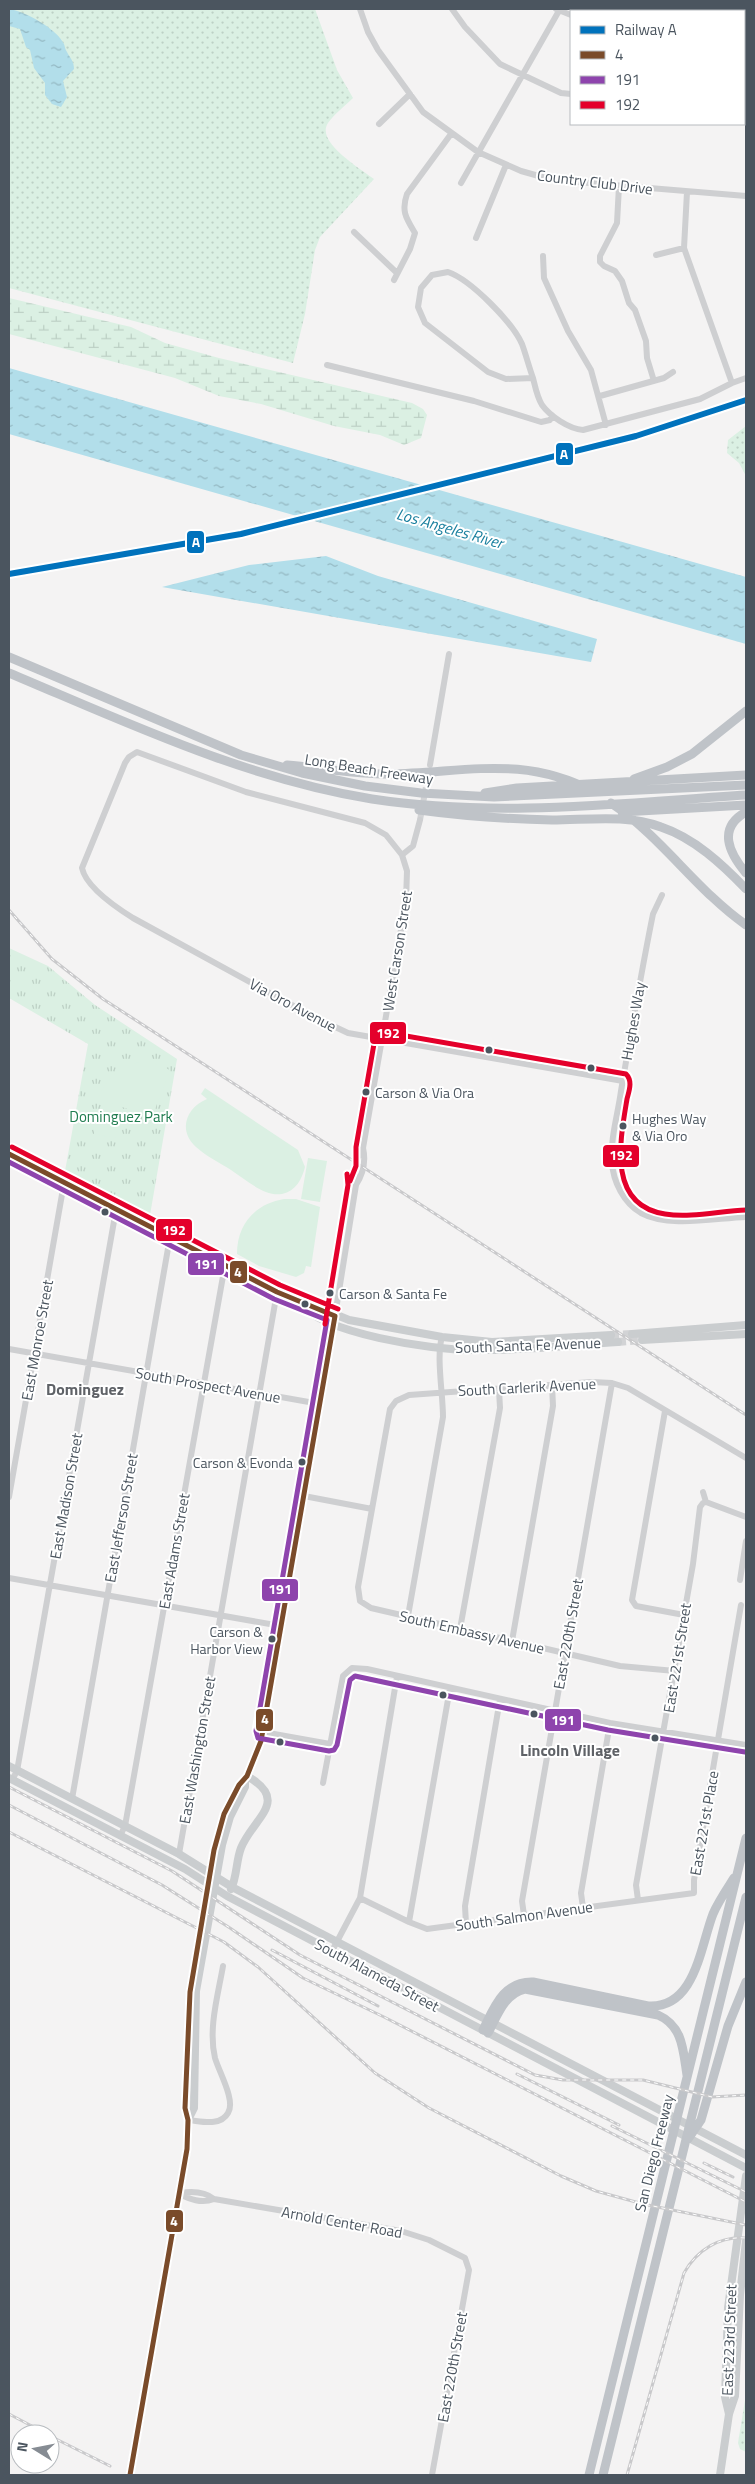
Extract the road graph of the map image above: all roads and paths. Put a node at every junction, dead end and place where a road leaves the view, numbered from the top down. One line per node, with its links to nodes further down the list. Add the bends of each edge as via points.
1 (360, 9): 6 (street, Country Club Drive, via 378,50)
2 (452, 9): 5 (street, via 500,64)
3 (558, 9): 4 (street); 5 (street)
4 (570, 15)
5 (522, 76): 7 (street); 10 (street)
6 (410, 94): 8 (street); 9 (street, Country Club Drive, via 423,112)
7 (570, 94)
8 (378, 124)
9 (451, 134): 10 (street, Country Club Drive); 16 (street, via 403,204 404,215 415,233 395,276)
10 (478, 152): 11 (street, Country Club Drive); 12 (street)
11 (506, 165): 13 (street, Country Club Drive, via 553,180); 17 (street)
12 (461, 183)
13 (619, 186): 14 (street, Country Club Drive); 25 (street, via 617,223 600,262 615,271 622,281 646,341 646,358)
14 (687, 192): 15 (street, Country Club Drive); 18 (street)
15 (746, 196)
16 (354, 232)
17 (476, 238)
18 (684, 248): 19 (street); 26 (street)
19 (656, 255)
20 (543, 256): 27 (street, via 544,278 568,331 591,370)
21 (327, 365): 28 (street, via 541,422 550,420)
22 (673, 372): 25 (street)
23 (533, 378): 23 (street, via 521,343 496,309 457,275 448,272 432,275 421,288 418,308 426,323 496,376); 28 (street, via 542,405)
24 (746, 378): 26 (street)
25 (654, 381): 27 (street)
26 (732, 383): 29 (street, via 700,399)
27 (600, 396): 29 (street)
28 (552, 415): 29 (street, via 578,430)
29 (606, 425)
30 (449, 654): 35 (street)
31 (9, 657): 34 (highway, Long Beach Freeway)
32 (9, 673): 41 (highway, Long Beach Freeway, via 216,759 278,779)
33 (746, 711): 37 (highway, via 692,754)
34 (260, 762): 39 (highway, Long Beach Freeway, via 365,786); 50 (highway, via 386,774 492,767 542,772 607,799 630,816 716,901)
35 (430, 765)
36 (746, 775): 37 (highway)
37 (629, 782): 39 (highway, via 517,788)
38 (746, 785): 39 (highway, Long Beach Freeway, via 542,796)
39 (466, 796)
40 (746, 796): 41 (highway, Long Beach Freeway, via 511,808 457,808)
41 (373, 799): 44 (highway, via 388,806 430,812)
42 (746, 805): 44 (highway)
43 (746, 812): 47 (highway, via 733,823 728,842 734,858)
44 (537, 818): 48 (highway, via 626,819 658,826 691,842)
45 (420, 820): 46 (street, via 413,846)
46 (402, 855): 51 (street, West Carson Street, via 407,871 406,901); 51 (street, Via Oro Avenue, via 386,835 365,823 246,792 137,752 125,763 82,868 83,873 113,904 139,922 337,1029)
47 (746, 873)
48 (746, 889)
49 (662, 895): 52 (street, Hughes Way, via 653,914)
50 (746, 925)
51 (382, 1039): 52 (street, Via Oro Avenue); 61 (street, West Carson Street, via 362,1148 364,1162 356,1185)
52 (623, 1081): 56 (street, Hughes Way, via 612,1162 620,1192 629,1203 640,1212 662,1221)
53 (9, 1155): 54 (main road, South Santa Fe Avenue)
54 (64, 1183): 55 (main road, South Santa Fe Avenue); 72 (street, East Monroe Street)
55 (116, 1210): 57 (main road, South Santa Fe Avenue); 73 (street, East Madison Street)
56 (746, 1217)
57 (170, 1237): 58 (main road, South Santa Fe Avenue); 74 (street, East Jefferson Street)
58 (225, 1265): 59 (main road, South Santa Fe Avenue); 76 (street, East Adams Street)
59 (277, 1292): 60 (main road, South Santa Fe Avenue); 80 (street, East Washington Street)
60 (299, 1303): 61 (main road, South Santa Fe Avenue, via 310,1304); 63 (main road, South Santa Fe Avenue, via 306,1312)
61 (335, 1316): 63 (main road); 67 (main road, South Santa Fe Avenue)
62 (746, 1325): 64 (main road)
63 (333, 1326): 70 (main road, South Santa Fe Avenue); 81 (main road)
64 (632, 1334)
65 (746, 1334): 68 (main road)
66 (611, 1335): 67 (main road, South Santa Fe Avenue, via 492,1342)
67 (442, 1337): 70 (street)
68 (642, 1340)
69 (618, 1342): 70 (main road, South Santa Fe Avenue, via 481,1350)
70 (438, 1348): 79 (street)
71 (9, 1349): 72 (street, South Prospect Avenue)
72 (34, 1354): 73 (street, South Prospect Avenue); 86 (street, East Monroe Street)
73 (89, 1364): 74 (street, South Prospect Avenue); 93 (street, East Madison Street)
74 (146, 1374): 76 (street, South Prospect Avenue); 94 (street, East Jefferson Street)
75 (612, 1383): 77 (street, South Carlerik Avenue); 82 (street, South Carlerik Avenue, via 628,1388); 103 (street, East 220th Street)
76 (204, 1384): 80 (street, South Prospect Avenue); 95 (street, East Adams Street)
77 (552, 1386): 78 (street, South Carlerik Avenue); 102 (street, via 553,1406)
78 (498, 1390): 79 (street, South Carlerik Avenue); 101 (street, via 500,1408)
79 (443, 1392): 88 (street, South Carlerik Avenue, via 404,1396 393,1404 388,1414); 99 (street, via 443,1417)
80 (259, 1394): 81 (street, South Prospect Avenue); 97 (street, East Washington Street)
81 (320, 1404): 85 (main road)
82 (665, 1411): 83 (street, South Carlerik Avenue); 98 (street, via 632,1600 636,1606)
83 (746, 1458)
84 (703, 1492): 87 (street)
85 (304, 1496): 88 (street); 100 (main road)
86 (9, 1497)
87 (706, 1502): 89 (street); 98 (street, East 221st Street, via 700,1507)
88 (372, 1509): 99 (street, South Embassy Avenue, via 358,1587 360,1601 370,1608)
89 (746, 1517)
90 (746, 1541): 92 (street)
91 (9, 1578): 93 (street)
92 (740, 1580)
93 (50, 1585): 94 (street); 116 (street, East Madison Street)
94 (108, 1595): 95 (street); 120 (street, East Jefferson Street)
95 (164, 1605): 97 (street); 121 (street, East Adams Street)
96 (741, 1605): 112 (street, East 221st Place)
97 (221, 1615): 100 (street); 125 (street, East Washington Street)
98 (684, 1615): 104 (street, East 221st Street)
99 (408, 1616): 101 (street, South Embassy Avenue)
100 (281, 1626): 111 (main road)
101 (460, 1629): 102 (street, South Embassy Avenue)
102 (512, 1641): 103 (street, South Embassy Avenue)
103 (565, 1654): 104 (street, South Embassy Avenue, via 620,1666); 108 (street, East 220th Street)
104 (675, 1671): 110 (street, East 221st Street)
105 (397, 1676): 106 (street); 113 (street, via 367,1668 352,1668 343,1676); 130 (street)
106 (450, 1688): 107 (street); 135 (street)
107 (500, 1699): 108 (street); 136 (street, via 465,1906)
108 (555, 1712): 109 (street); 134 (street, East 220th Street, via 522,1901)
109 (610, 1723): 110 (street); 133 (street, via 580,1893)
110 (665, 1730): 112 (street); 132 (street, East 221st Street, via 636,1885)
111 (263, 1732): 113 (street); 117 (main road)
112 (718, 1739): 114 (street); 128 (street, East 221st Place)
113 (330, 1744): 119 (street)
114 (746, 1745)
115 (9, 1766): 116 (main road, South Alameda Street)
116 (17, 1771): 118 (street, East Madison Street); 120 (main road, South Alameda Street)
117 (246, 1778): 127 (main road, via 264,1788 268,1802 243,1843); 144 (main road, via 224,1814 199,1956 194,2108)
118 (11, 1779): 122 (main road, South Alameda Street)
119 (323, 1783)
120 (72, 1799): 121 (main road, South Alameda Street)
121 (125, 1826): 122 (street, East Adams Street); 125 (main road, South Alameda Street)
122 (120, 1836): 129 (main road, South Alameda Street, via 185,1869)
123 (746, 1838): 124 (highway, San Diego Freeway)
124 (744, 1852): 126 (highway, San Diego Freeway)
125 (179, 1854): 127 (main road, South Alameda Street)
126 (739, 1869): 141 (highway, via 714,1912 688,1985 673,2002 648,2006 526,1982 504,1992); 143 (highway, San Diego Freeway, via 694,2051)
127 (232, 1887): 129 (main road); 137 (main road, South Alameda Street)
128 (694, 1892): 132 (street, South Salmon Avenue)
129 (227, 1896): 138 (main road, South Alameda Street)
130 (360, 1898): 135 (street, South Salmon Avenue); 137 (street)
131 (746, 1898): 143 (highway, San Diego Freeway, via 706,2060)
132 (638, 1900): 133 (street, South Salmon Avenue)
133 (583, 1908): 134 (street, South Salmon Avenue)
134 (524, 1915): 136 (street, South Salmon Avenue)
135 (409, 1922): 136 (street, South Salmon Avenue, via 427,1929)
136 (466, 1924)
137 (337, 1941): 138 (street); 141 (main road, South Alameda Street)
138 (332, 1951): 142 (main road, South Alameda Street)
139 (223, 1966): 144 (street, via 213,2038 215,2058 230,2108 225,2118 218,2121)
140 (746, 1982): 145 (highway, via 731,2018 701,2120)
141 (491, 2020): 142 (highway); 143 (highway, via 506,2000 525,1989 658,2015 674,2026); 146 (main road, South Alameda Street)
142 (485, 2032): 147 (main road, South Alameda Street)
143 (695, 2079): 145 (highway, San Diego Freeway); 151 (highway); 151 (highway, San Diego Freeway, via 682,2100)
144 (188, 2120): 149 (main road)
145 (684, 2145): 151 (highway, San Diego Freeway)
146 (746, 2155)
147 (746, 2168)
148 (746, 2176): 153 (main road, East 223rd Street, via 728,2308 725,2388)
149 (179, 2194): 152 (street, Arnold Center Road, via 208,2194 214,2199 401,2231 429,2240); 154 (main road)
150 (746, 2240): 153 (main road, East 223rd Street, via 735,2396)
151 (652, 2249): 156 (highway, San Diego Freeway); 157 (highway); 158 (highway, San Diego Freeway)
152 (465, 2258): 155 (street, East 220th Street, via 470,2270)
153 (729, 2414): 159 (main road, East 223rd Street)
154 (130, 2475)
155 (432, 2475)
156 (589, 2475)
157 (596, 2475)
158 (603, 2475)
159 (720, 2475)

